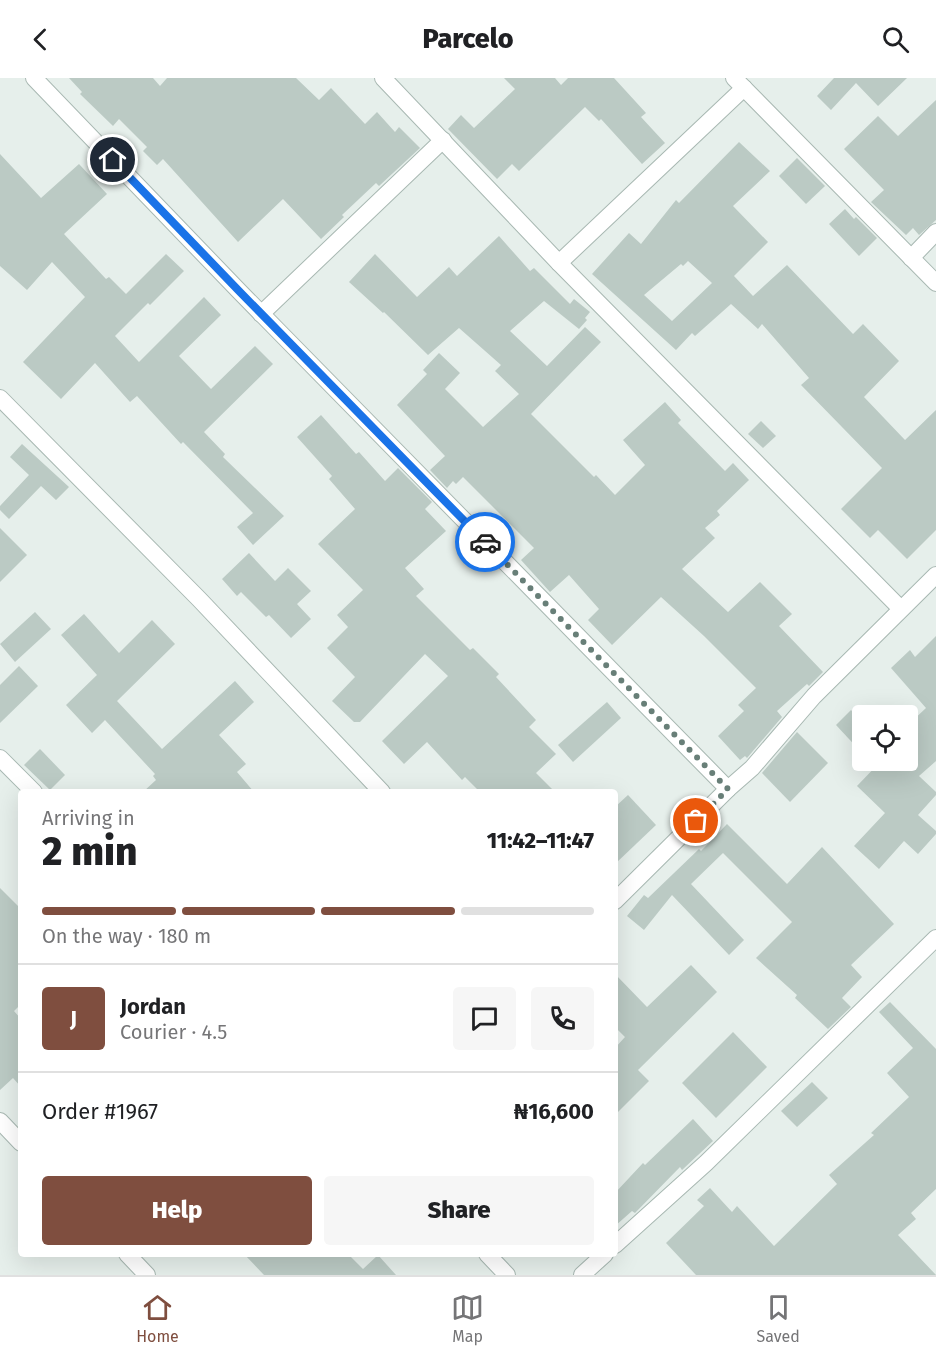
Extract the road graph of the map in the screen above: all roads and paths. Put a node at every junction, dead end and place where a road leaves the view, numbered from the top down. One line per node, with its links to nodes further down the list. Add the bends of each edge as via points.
1 (34, 78): 9 (street)
2 (382, 78): 4 (street)
3 (739, 83): 6 (street); 7 (street)
4 (443, 140): 7 (street); 9 (street)
5 (936, 232): 6 (street)
6 (911, 258): 8 (street)
7 (560, 263): 12 (street)
8 (936, 283)
9 (261, 314): 16 (street)
10 (0, 398): 15 (street)
11 (936, 575): 12 (street)
12 (901, 609): 16 (street)
13 (0, 758): 14 (street)
14 (31, 789)
15 (379, 789)
16 (728, 789): 17 (street)
17 (618, 898)
18 (936, 938): 21 (street, via 706,1163)
19 (0, 1121): 20 (street)
20 (18, 1140)
21 (618, 1242)
22 (130, 1257): 25 (street)
23 (490, 1257): 26 (street)
24 (602, 1257): 27 (street)
25 (147, 1275)
26 (507, 1275)
27 (582, 1275)

